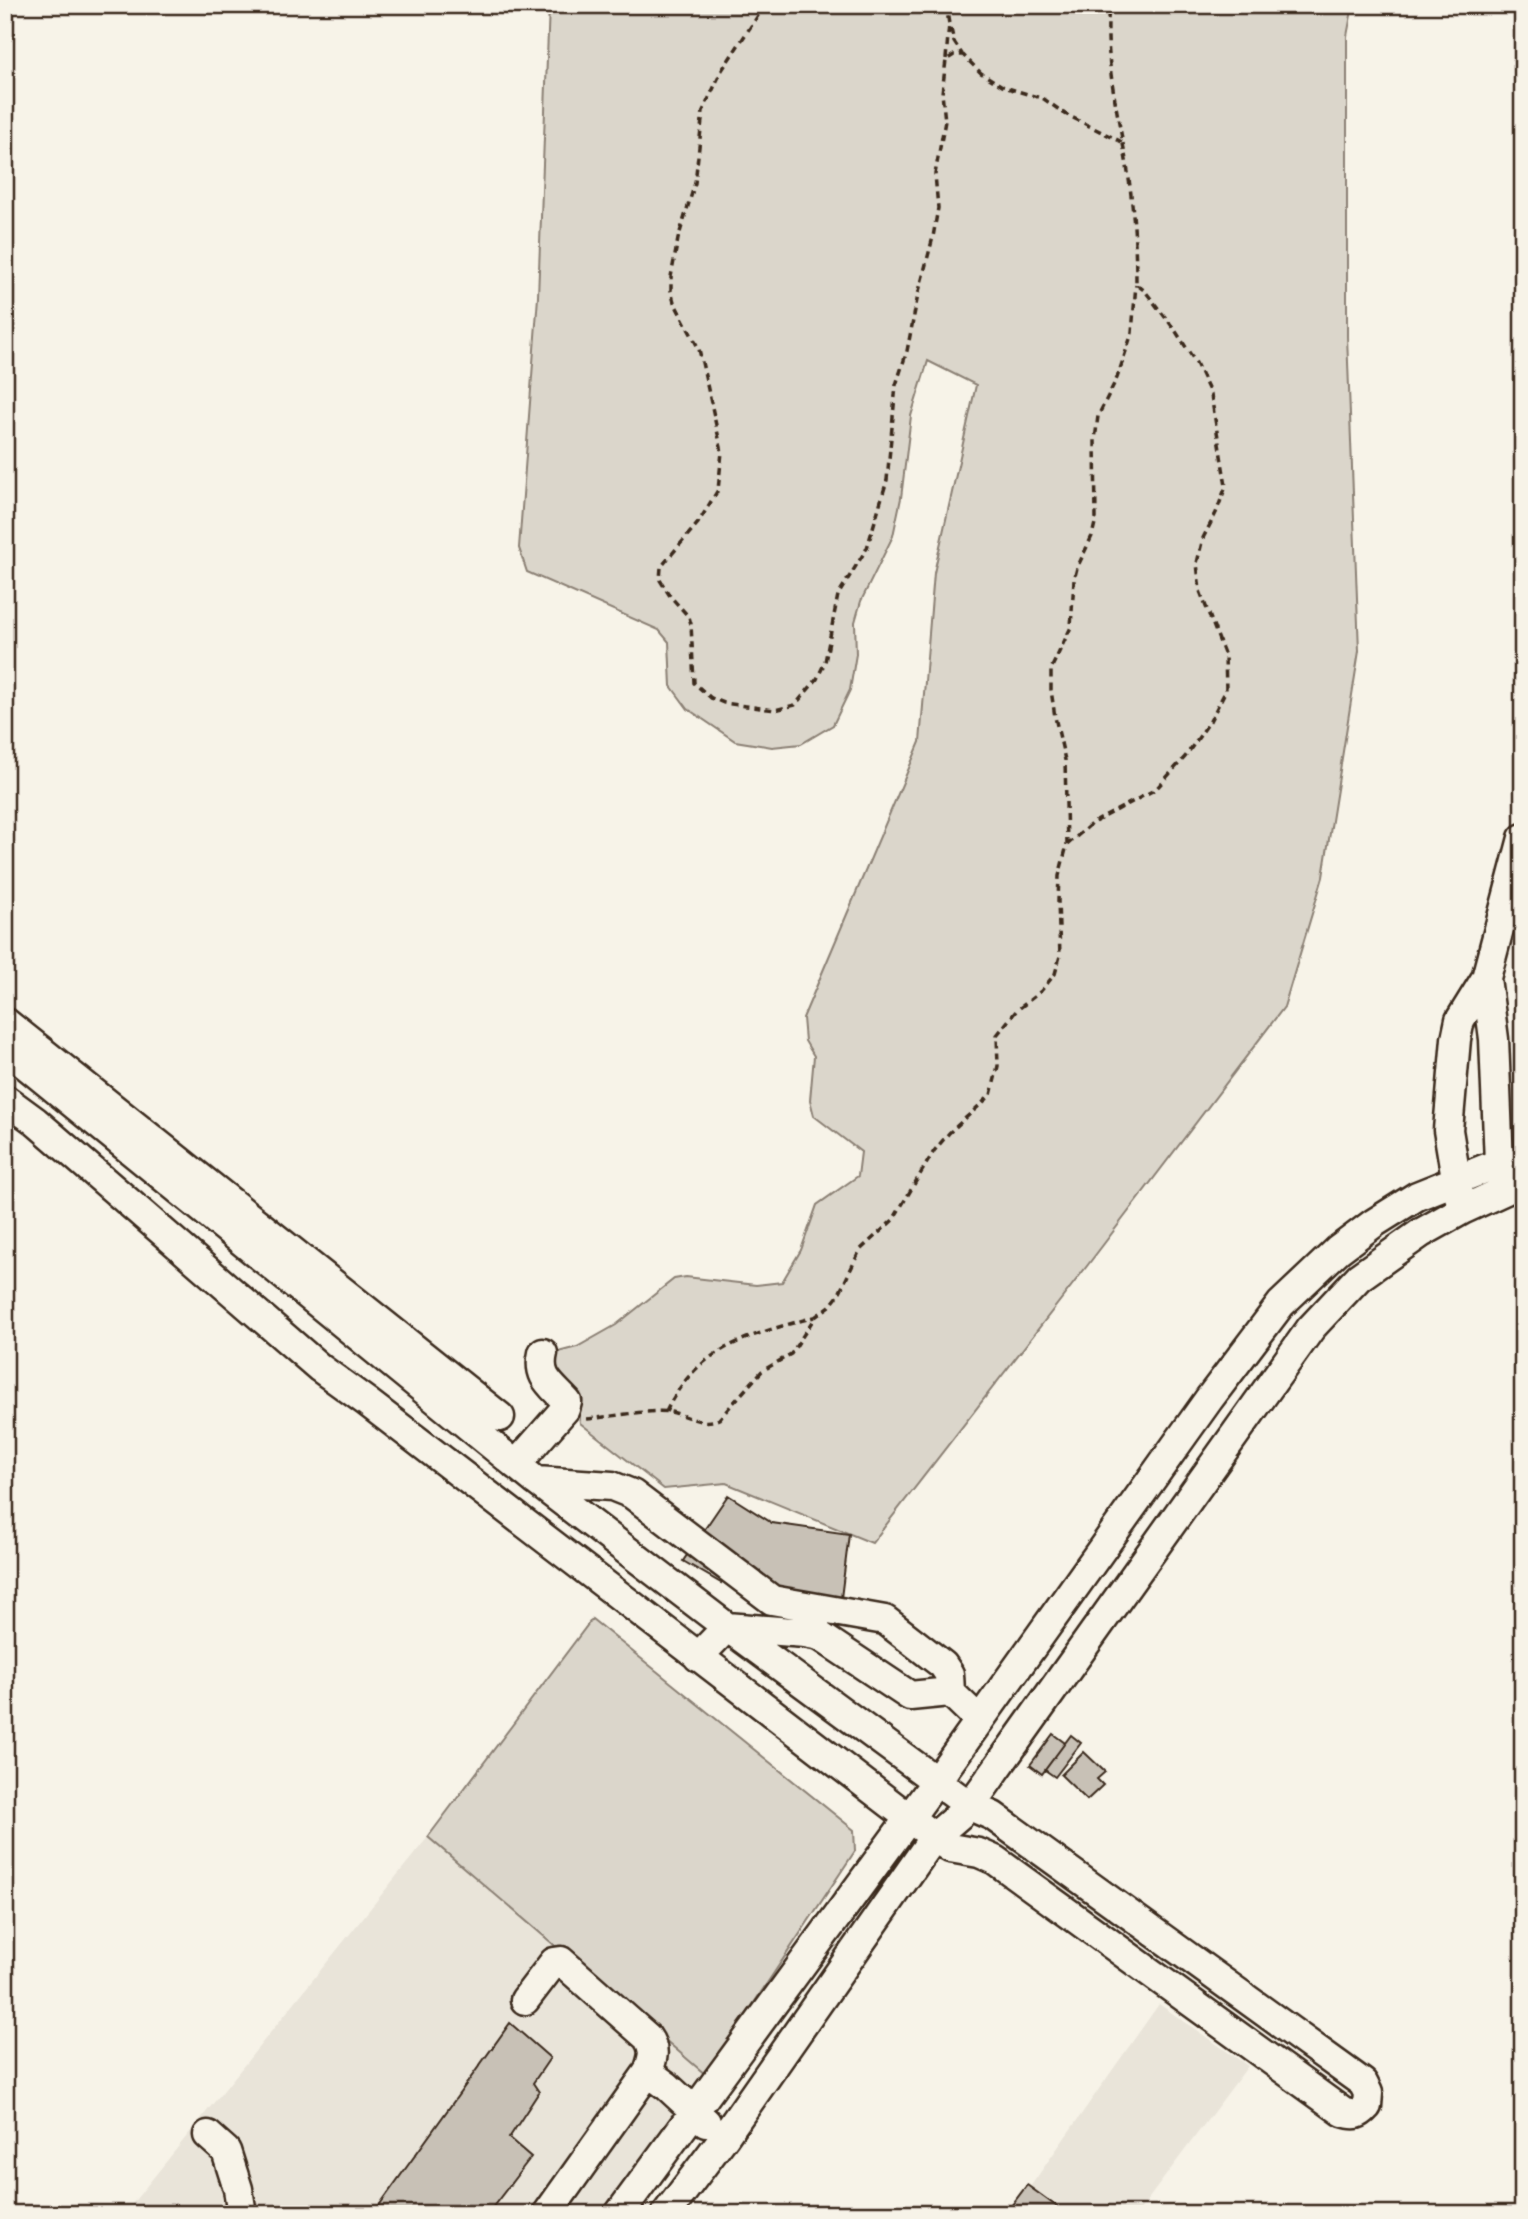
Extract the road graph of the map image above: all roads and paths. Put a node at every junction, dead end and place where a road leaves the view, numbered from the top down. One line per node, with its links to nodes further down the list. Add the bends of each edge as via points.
1 (765, 5): 6 (path, via 722,70 703,111 695,183 671,277 674,302 699,349 722,452 718,490 698,523 661,566 660,580 691,624 694,683 710,698 724,703 775,710 795,705 825,662 838,595 867,548 887,480 896,385 938,208 935,174 945,121)
2 (946, 5): 4 (path)
3 (1109, 5): 7 (path, via 1110,67)
4 (949, 24): 5 (path); 6 (path)
5 (963, 55): 6 (path); 7 (path, via 1003,88 1044,99)
6 (946, 60)
7 (1123, 144): 8 (path, via 1136,232)
8 (1136, 284): 10 (path, via 1132,333 1098,416 1096,519 1074,580 1071,627 1051,669 1065,760); 10 (path, via 1175,330 1211,396 1226,486 1197,563 1200,591 1225,656 1226,690 1210,722 1156,789 1091,824)
9 (1523, 838): 11 (street)
10 (1067, 845): 22 (path, via 1059,876 1060,956 1055,974 998,1035 998,1066 991,1095 934,1151 893,1220 860,1250 838,1296)
11 (1486, 978): 18 (street); 19 (street, via 1460,1020 1456,1039 1448,1130)
12 (5, 1022): 26 (street)
13 (5, 1048): 14 (street)
14 (32, 1069): 15 (street); 16 (street)
15 (60, 1091): 17 (street); 29 (street)
16 (6, 1099): 17 (street)
17 (35, 1121): 31 (street, via 320,1368)
18 (1511, 1164): 19 (street); 20 (street)
19 (1455, 1179): 21 (street); 24 (street, via 1417,1196 1338,1250 1281,1304)
20 (1514, 1186): 21 (street)
21 (1462, 1210): 28 (street, via 1359,1277 1311,1328)
22 (815, 1317): 25 (path, via 755,1334 714,1353 687,1377); 25 (path, via 791,1354 762,1371 719,1419 706,1422)
23 (543, 1353): 27 (street, via 541,1374 567,1402)
24 (1209, 1399): 28 (street); 33 (street)
25 (666, 1412): 27 (path)
26 (499, 1417)
27 (555, 1422): 29 (street)
28 (1244, 1424): 35 (street)
29 (526, 1473): 30 (street); 32 (street, via 612,1486 632,1494 772,1600 886,1620 943,1665 949,1674)
30 (727, 1626): 31 (street); 32 (street, via 820,1636 909,1696); 34 (street)
31 (698, 1657): 36 (street)
32 (950, 1692): 33 (street)
33 (979, 1720): 34 (street)
34 (937, 1780): 35 (street); 36 (street)
35 (970, 1806): 37 (street); 37 (street, via 993,1816 1363,2083 1367,2106 1360,2114 1343,2112 995,1860 950,1848)
36 (909, 1817): 37 (street); 40 (street)
37 (934, 1837): 42 (street)
38 (525, 2000): 39 (street, via 554,1962 561,1961 653,2045)
39 (648, 2072): 40 (street); 44 (street)
40 (694, 2111): 42 (street); 45 (street)
41 (208, 2135): 43 (street, via 226,2151)
42 (725, 2136): 46 (street)
43 (242, 2214)
44 (547, 2214)
45 (619, 2214)
46 (666, 2214)

